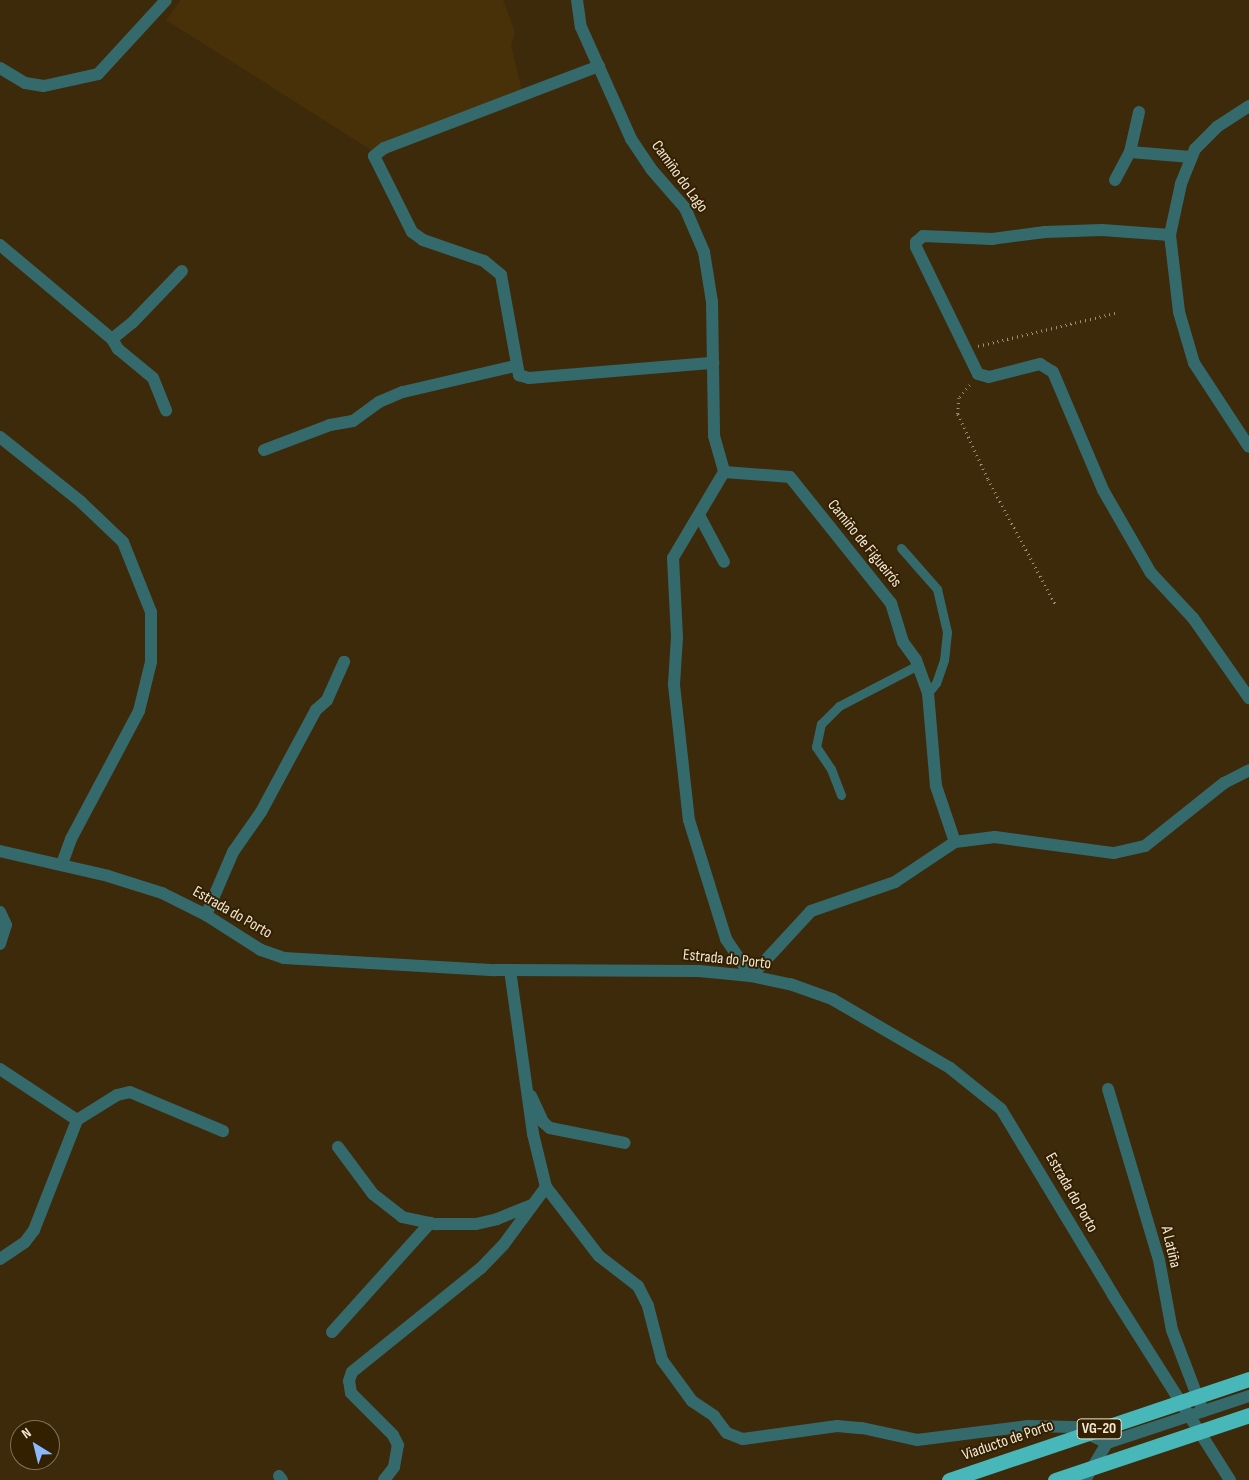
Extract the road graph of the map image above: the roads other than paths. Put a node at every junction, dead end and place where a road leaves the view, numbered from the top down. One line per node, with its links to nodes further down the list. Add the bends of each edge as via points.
1 (166, 0): 4 (street, via 98,74 44,86 25,83)
2 (577, 0): 3 (street, Camiño do Lago, via 581,27)
3 (599, 66): 14 (street, Camiño do Lago, via 631,139 651,169 685,208 704,252 712,302); 15 (street, via 384,148 374,156 412,232 423,240 484,261 501,275)
4 (0, 68)
5 (1249, 106): 8 (street, via 1217,127)
6 (1139, 112): 7 (street)
7 (1130, 152): 8 (street); 9 (street)
8 (1191, 157): 10 (street, via 1178,193)
9 (1115, 180)
10 (1170, 235): 18 (street, via 1179,312 1194,362); 27 (street, via 1102,230 1045,232 992,240 923,236 916,242 916,247 973,369 982,377 1040,364 1053,372 1103,490 1150,573 1192,618)
11 (0, 245): 13 (street)
12 (182, 271): 13 (street)
13 (112, 339): 16 (street, via 118,349 153,378)
14 (712, 362): 15 (street, via 529,378 519,375); 20 (street, Camiño do Lago, via 714,436)
15 (515, 366): 19 (street, via 403,392 379,402 353,421 330,425)
16 (166, 410)
17 (0, 437): 32 (street, via 81,502 123,542 151,612 151,662 139,712 71,839)
18 (1249, 447)
19 (264, 450)
20 (724, 472): 21 (street); 25 (street, Camiño de Figueirós, via 790,477 887,596 903,642)
21 (699, 515): 23 (street); 37 (street, via 673,558 677,637 674,684 680,764 688,820 705,877 726,939)
22 (902, 548): 26 (lane, via 937,589 947,632 944,660 936,683)
23 (724, 562)
24 (344, 662): 34 (street, via 327,700 316,710 265,804 233,852)
25 (918, 665): 26 (street, Camiño de Figueirós); 29 (lane, via 872,686 839,706 821,724 816,747 831,769)
26 (928, 693): 30 (street, Camiño de Figueirós, via 936,786)
27 (1249, 698)
28 (1249, 770): 30 (street, via 1224,783 1146,846 1114,853 995,837)
29 (840, 795)
30 (955, 842): 37 (street, via 894,882 811,911)
31 (0, 851): 32 (street, Estrada do Porto)
32 (62, 864): 34 (street, Estrada do Porto, via 162,893)
33 (0, 912): 35 (street, via 6,925)
34 (206, 915): 36 (street, Estrada do Porto, via 261,950 284,958)
35 (0, 944)
36 (510, 970): 37 (street, Estrada do Porto, via 698,971); 40 (street)
37 (751, 976): 53 (street, Estrada do Porto, via 804,988 832,999 950,1068 993,1100 1013,1126)
38 (0, 1069): 41 (street)
39 (1108, 1089): 52 (street, A Latiña, via 1160,1260 1172,1330)
40 (527, 1090): 43 (street, via 550,1128); 45 (street)
41 (77, 1120): 42 (street, via 117,1095 130,1092); 48 (street, via 34,1230 25,1242)
42 (222, 1131)
43 (625, 1143)
44 (338, 1147): 47 (street, via 387,1208 402,1217)
45 (546, 1187): 46 (street); 55 (street, via 599,1256 638,1286 648,1306 662,1360 692,1401 714,1416 734,1438 837,1426 862,1428 895,1438 939,1440 1028,1426 1074,1427)
46 (532, 1205): 47 (street, via 497,1220 476,1224); 56 (street, via 504,1244 481,1268 352,1372 349,1381 351,1393 398,1444 394,1467)
47 (430, 1223): 49 (street)
48 (0, 1259)
49 (332, 1332)
50 (1249, 1379): 57 (highway, Viaducto de Porto / VG-20)
51 (1249, 1396): 52 (street)
52 (1203, 1411): 53 (street)
53 (1189, 1415): 55 (street); 60 (street, Estrada do Porto)
54 (1249, 1415): 58 (highway, VG-20)
55 (1107, 1443): 59 (street)
56 (384, 1480)
57 (949, 1480)
58 (1055, 1480)
59 (1085, 1480)
60 (1230, 1480)

